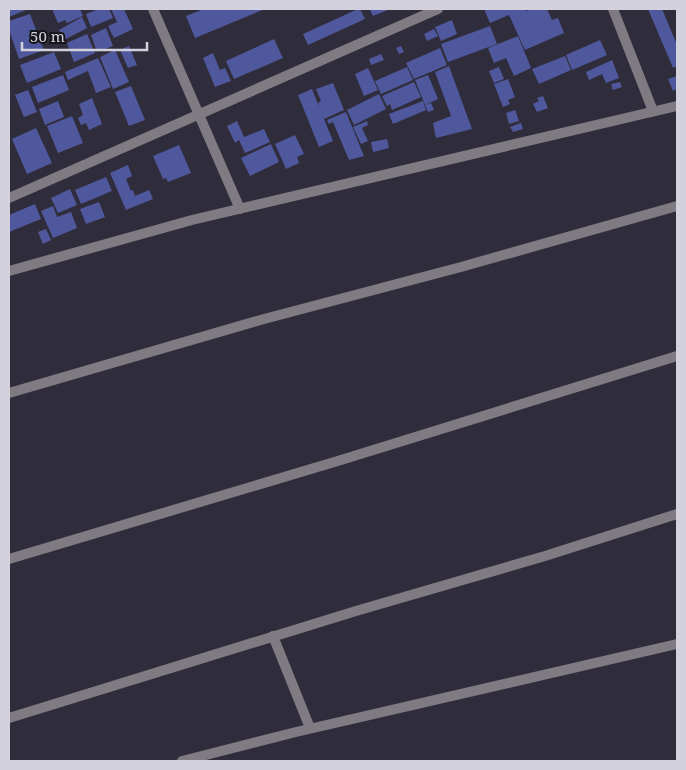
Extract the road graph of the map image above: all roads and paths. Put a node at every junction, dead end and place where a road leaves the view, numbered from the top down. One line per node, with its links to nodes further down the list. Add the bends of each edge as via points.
1 (153, 9): 6 (street)
2 (438, 9): 6 (street)
3 (613, 9): 5 (street)
4 (677, 106): 5 (street)
5 (653, 111): 9 (street)
6 (198, 115): 7 (street); 9 (street)
7 (9, 198)
8 (677, 206): 12 (street, via 264,319)
9 (240, 209): 10 (street)
10 (9, 271)
11 (677, 356): 14 (street)
12 (9, 393)
13 (677, 514): 15 (street)
14 (9, 559)
15 (273, 636): 17 (street); 18 (street)
16 (677, 644): 18 (street)
17 (9, 718)
18 (310, 728): 19 (street)
19 (182, 761)

